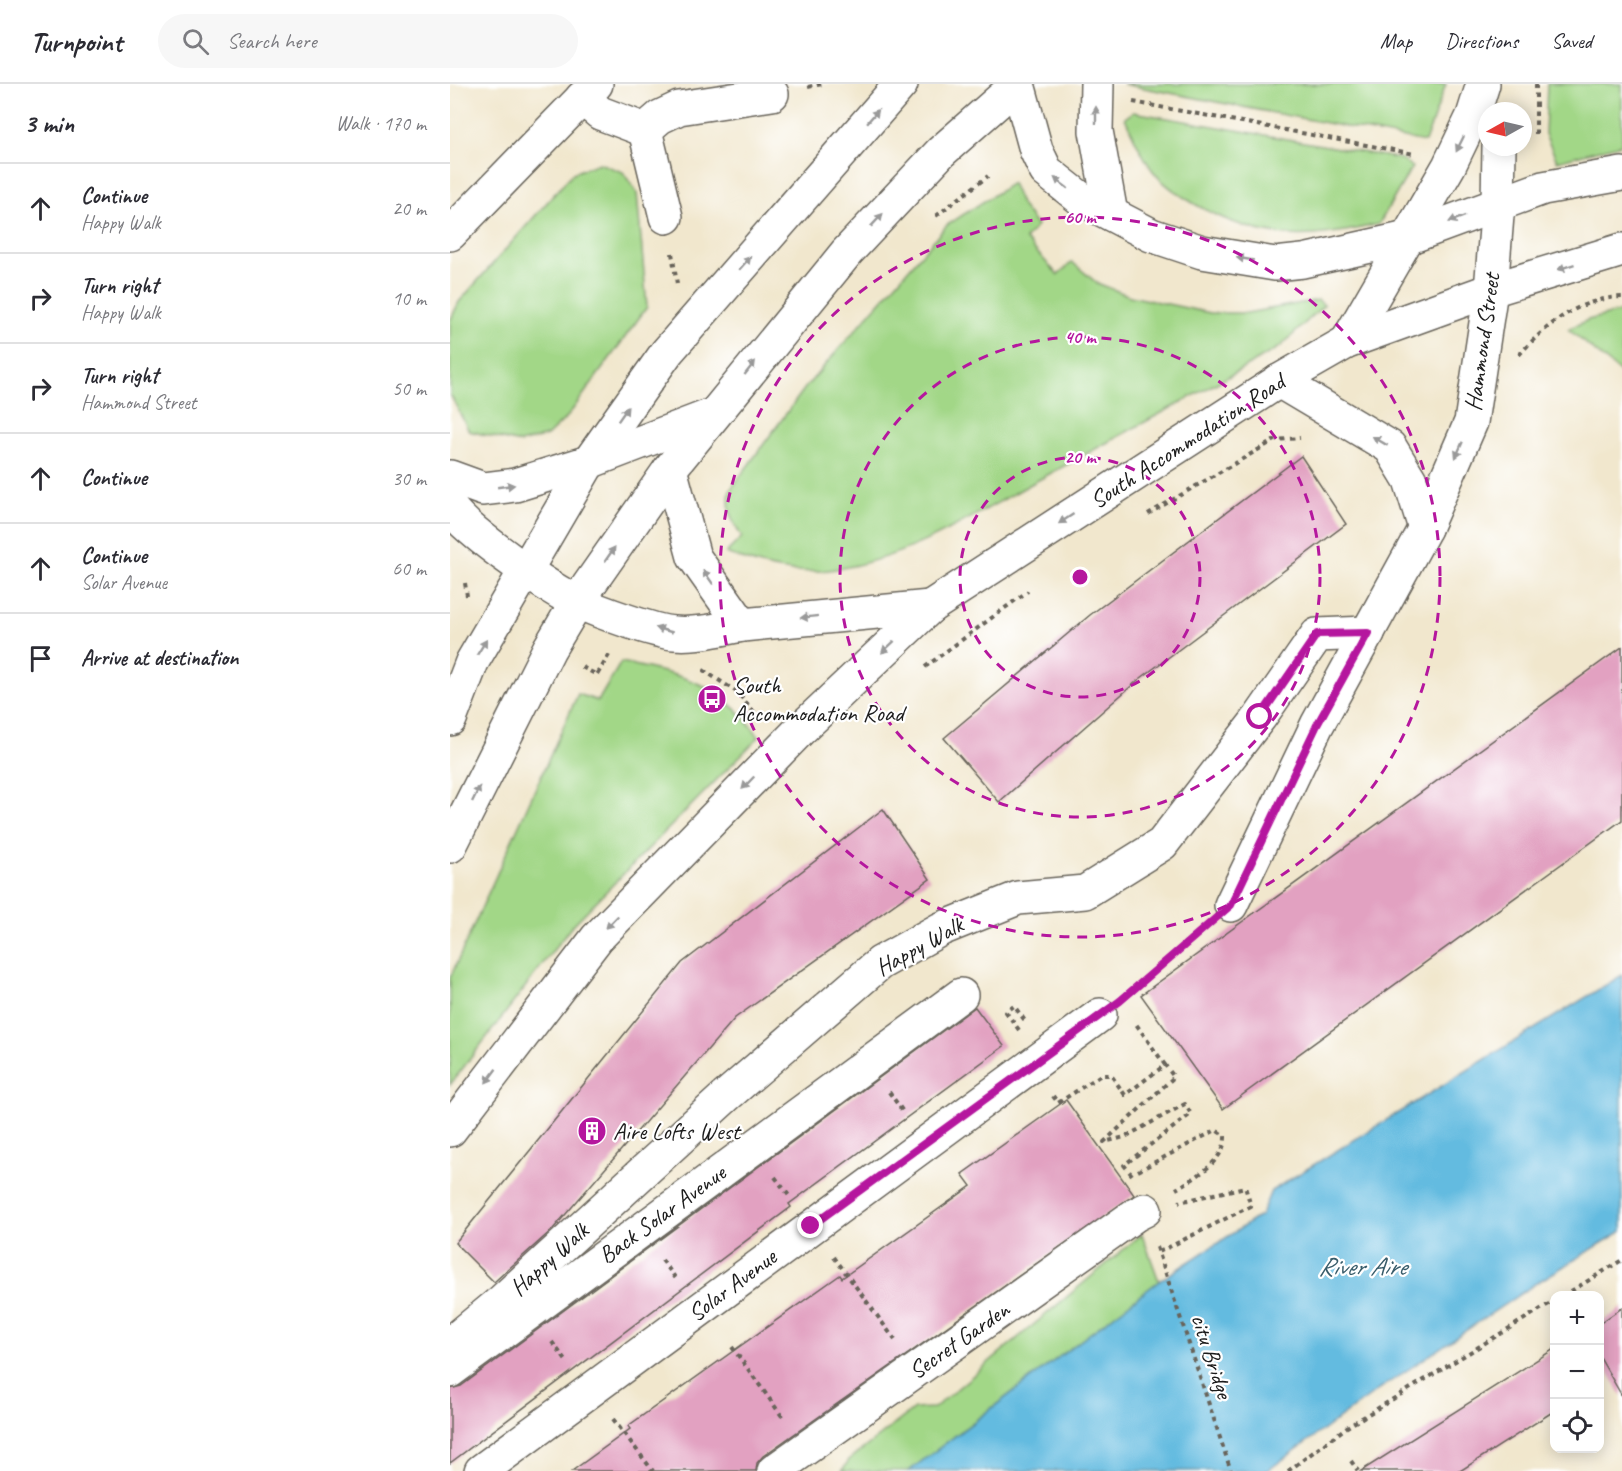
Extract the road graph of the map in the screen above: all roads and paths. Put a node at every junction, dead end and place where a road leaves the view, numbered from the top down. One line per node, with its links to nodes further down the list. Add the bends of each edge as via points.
1 (901, 84): 27 (main road, one-way to 1, via 667,352)
2 (1018, 84): 13 (main road, one-way to 2, via 1080,198 1046,171 1036,150); 25 (main road, one-way to 2, via 847,252 941,152)
3 (589, 91): 7 (main road, via 600,113); 16 (main road)
4 (772, 94): 7 (main road, via 679,108)
5 (1096, 95): 9 (path, via 1407,152); 13 (main road, one-way to 5, via 1100,167)
6 (1485, 95): 9 (main road, one-way to 9)
7 (645, 130): 14 (main road)
8 (1499, 156): 12 (main road, Hammond Street)
9 (1449, 166): 17 (main road)
10 (1622, 174): 12 (main road, via 1573,181)
11 (988, 176): 15 (path)
12 (1498, 203): 17 (main road, one-way to 17); 20 (main road, Hammond Street)
13 (1111, 214): 17 (main road, one-way to 13, via 1275,264 1202,252 1151,235)
14 (666, 217): 19 (path)
15 (928, 225)
16 (450, 234)
17 (1407, 238): 22 (main road)
18 (1622, 250): 20 (main road, South Accommodation Road, one-way to 20)
19 (678, 290)
20 (1491, 290): 22 (main road, South Accommodation Road); 32 (main road, Hammond Street, one-way to 32, via 1471,422)
21 (1622, 297): 23 (path, via 1575,308 1541,331)
22 (1347, 342): 24 (main road, South Accommodation Road)
23 (1514, 361)
24 (1279, 381): 32 (main road, one-way to 24, via 1410,480 1390,447); 36 (main road, South Accommodation Road, one-way to 36)
25 (714, 414): 27 (main road); 28 (main road)
26 (1307, 437): 31 (path, via 1275,440)
27 (589, 462): 29 (main road, one-way to 27, via 483,489 515,485); 33 (main road)
28 (670, 469): 35 (main road, one-way to 28); 37 (main road, one-way to 28, via 694,557)
29 (450, 477)
30 (450, 507): 33 (main road, via 457,518)
31 (1143, 517)
32 (1425, 528): 38 (main road, Hammond Street)
33 (527, 570): 35 (main road); 43 (main road, one-way to 33, via 472,662)
34 (1036, 586): 42 (path)
35 (577, 602): 37 (main road, one-way to 35, via 673,633); 39 (main road)
36 (930, 607): 37 (main road, one-way to 37); 44 (main road, South Accommodation Road, one-way to 44)
37 (742, 625)
38 (1368, 633): 46 (main road, Hammond Street, via 1317,725); 63 (main road, Happy Walk, via 1317,634 1260,717 1162,844 1084,892 1018,898 941,929 880,963)
39 (549, 649): 40 (path, via 597,675); 45 (main road, one-way to 39)
40 (612, 651)
41 (698, 666): 44 (path, via 737,692)
42 (923, 668)
43 (450, 719)
44 (785, 746): 53 (main road, South Accommodation Road, one-way to 53, via 597,938)
45 (450, 846)
46 (1231, 905): 48 (path)
47 (961, 995): 51 (main road, Back Solar Avenue)
48 (1110, 1008): 50 (main road, Solar Avenue); 52 (path)
49 (1029, 1025): 50 (path, via 1014,1006 1006,1012)
50 (1028, 1052): 52 (path, via 1058,1103 1101,1075 1111,1075 1125,1095); 54 (main road, Solar Avenue)
51 (868, 1063): 54 (path); 56 (main road, Back Solar Avenue)
52 (1165, 1065): 55 (path, via 1174,1077 1104,1142 1125,1137 1185,1104 1191,1114 1124,1166 1132,1175 1216,1130 1225,1136 1226,1142 1206,1171)
53 (450, 1130)
54 (926, 1143): 61 (main road, Solar Avenue)
55 (1140, 1212): 66 (main road, Secret Garden); 72 (path, citu Bridge, via 1245,1187 1251,1206 1159,1252)
56 (640, 1231): 61 (path); 65 (main road, Back Solar Avenue)
57 (1622, 1260): 58 (path)
58 (1571, 1291)
59 (865, 1300): 62 (path)
60 (1550, 1303): 73 (path, via 1347,1427)
61 (699, 1310): 69 (main road, Solar Avenue)
62 (888, 1330)
63 (450, 1344)
64 (732, 1347): 66 (path)
65 (450, 1371)
66 (805, 1449): 71 (main road, Secret Garden)
67 (641, 1454): 70 (path)
68 (1351, 1461): 74 (path)
69 (481, 1471)
70 (653, 1471)
71 (774, 1471)
72 (1231, 1471)
73 (1288, 1471)
74 (1358, 1471)

